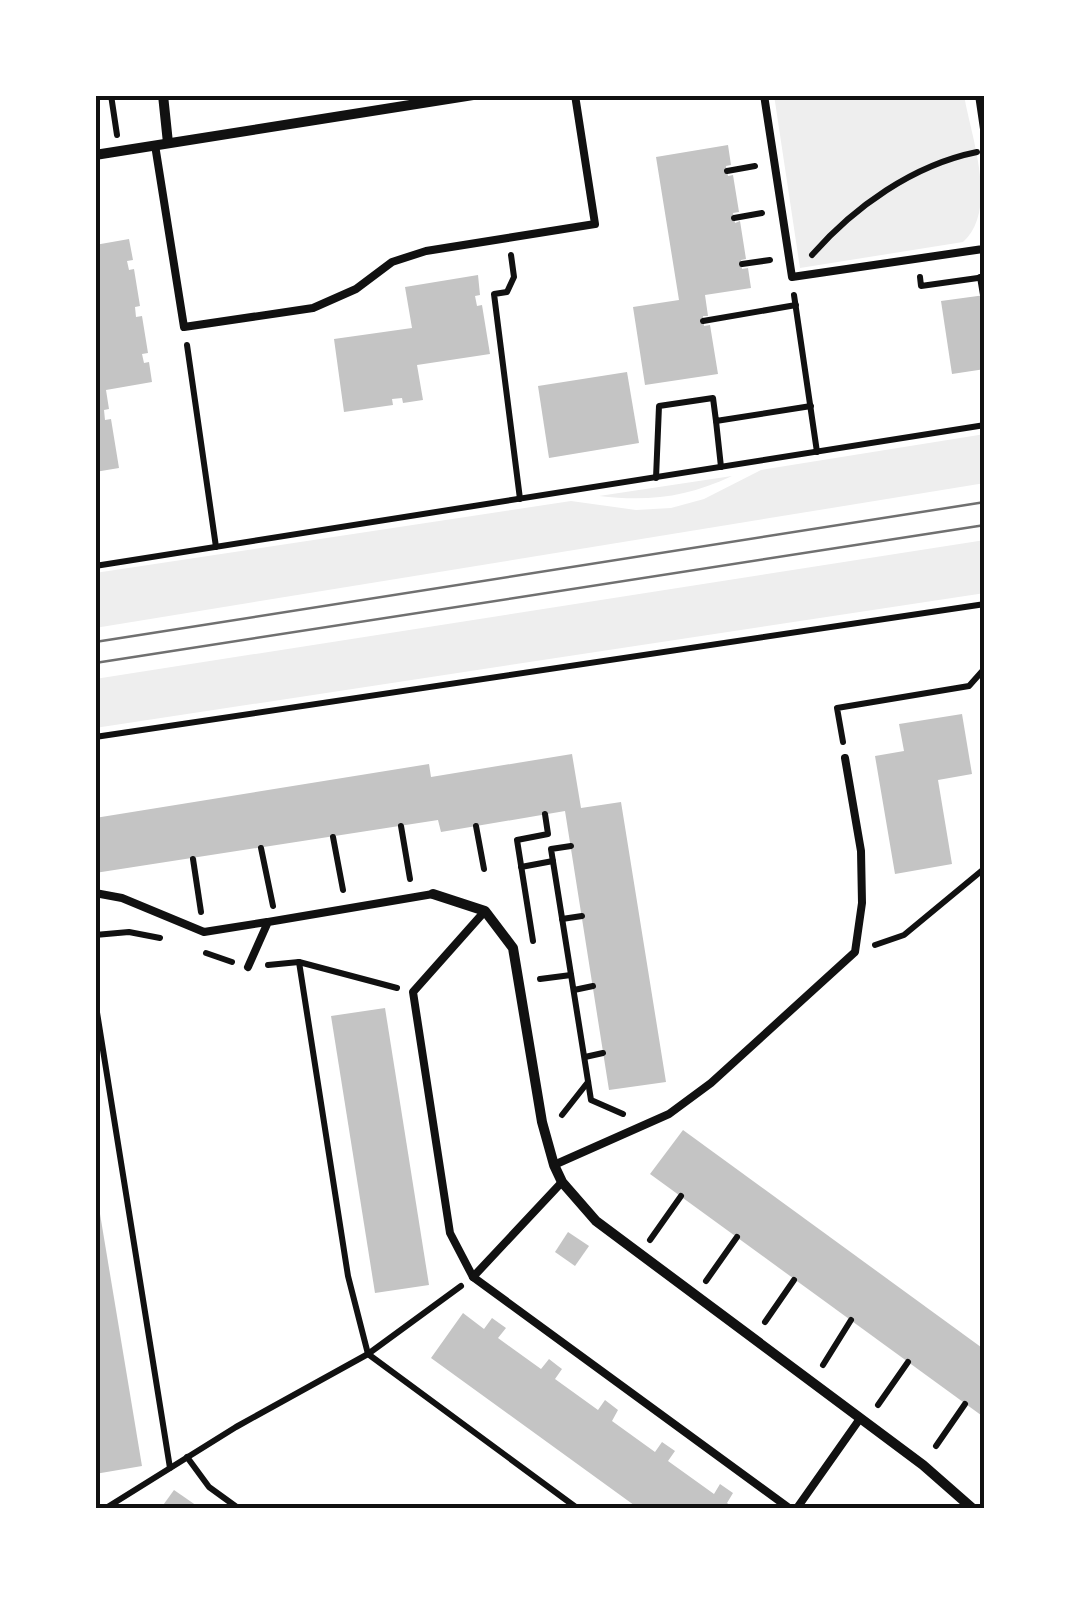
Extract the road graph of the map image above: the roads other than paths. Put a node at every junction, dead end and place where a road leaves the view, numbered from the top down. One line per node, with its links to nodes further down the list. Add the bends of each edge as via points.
1 (163, 95): 8 (street)
2 (473, 95): 8 (street)
3 (575, 95): 9 (lane, via 595,224 426,251 392,262 356,289 312,308 184,327)
4 (764, 95): 11 (lane, via 792,278)
5 (979, 95): 6 (lane)
6 (983, 113): 7 (lane)
7 (985, 136)
8 (168, 143): 9 (street)
9 (155, 145): 10 (street)
10 (95, 154)
11 (985, 244)
12 (845, 758): 18 (lane, via 861,852 854,952 712,1083 669,1114)
13 (95, 893): 16 (lane, via 204,932)
14 (433, 894): 15 (street); 16 (lane)
15 (485, 911): 18 (street, via 512,948); 20 (lane, via 413,992 450,1233)
16 (272, 921): 17 (lane)
17 (248, 967)
18 (554, 1166): 19 (street)
19 (562, 1182): 20 (lane); 21 (street, via 596,1221)
20 (474, 1277): 22 (lane)
21 (859, 1420): 23 (lane); 24 (street)
22 (789, 1508)
23 (797, 1508)
24 (972, 1508)

